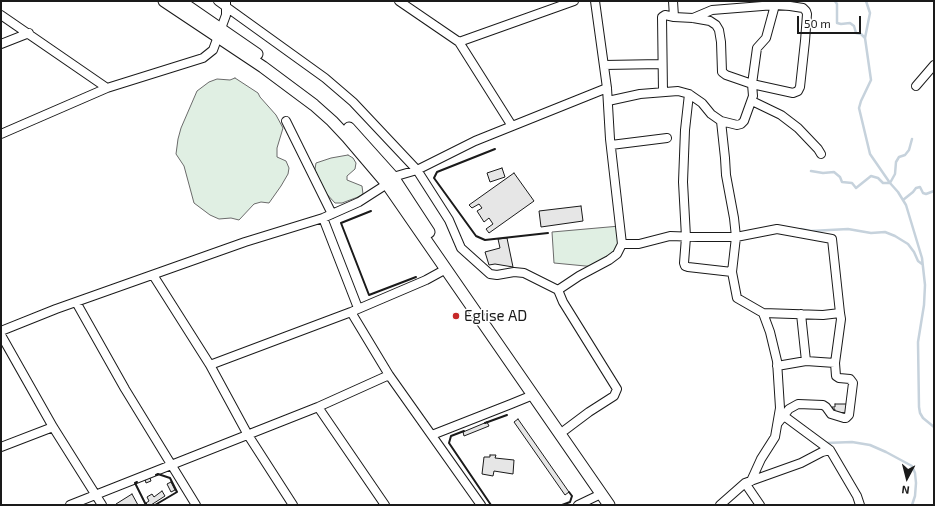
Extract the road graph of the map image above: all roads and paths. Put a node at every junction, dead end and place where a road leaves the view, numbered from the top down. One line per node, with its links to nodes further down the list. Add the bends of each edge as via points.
1 (164, 1): 14 (street)
2 (180, 1): 14 (street)
3 (218, 1): 8 (street)
4 (399, 1): 15 (street)
5 (574, 1): 15 (street)
6 (595, 1): 18 (street)
7 (673, 1): 11 (street)
8 (226, 4): 14 (street, via 226,14); 35 (street, via 353,102)
9 (774, 5): 12 (street, via 712,10); 20 (street, via 766,38 757,48); 20 (street, via 798,6 807,14 800,87 793,93)
10 (1, 15): 13 (street)
11 (674, 17): 12 (street); 17 (street, via 662,17)
12 (693, 18): 20 (street, via 710,21 719,30 722,72)
13 (28, 33): 16 (street); 22 (street)
14 (219, 33): 22 (street, via 212,50 203,58); 36 (street, via 319,99 348,127)
15 (459, 42): 30 (street)
16 (1, 44)
17 (662, 64): 18 (street); 24 (street)
18 (604, 65): 23 (street)
19 (934, 65): 21 (street)
20 (752, 84): 27 (street)
21 (916, 86)
22 (106, 88): 31 (street)
23 (608, 88): 26 (street); 30 (street)
24 (663, 92): 25 (street, via 678,91); 26 (street)
25 (689, 94): 29 (street); 39 (street, via 683,182)
26 (608, 101): 33 (street)
27 (752, 101): 29 (street, via 741,124); 34 (street, via 781,115 798,128)
28 (286, 121): 37 (street)
29 (721, 121): 40 (street)
30 (512, 126): 35 (street)
31 (1, 134)
32 (667, 138): 33 (street)
33 (611, 145): 41 (street)
34 (821, 154)
35 (417, 170): 36 (street); 45 (street, via 449,220 461,248 490,274 524,272)
36 (390, 181): 37 (street, via 359,202); 42 (street); 63 (street, via 447,258)
37 (332, 214): 38 (street)
38 (323, 218): 44 (street, via 244,242); 47 (street)
39 (686, 236): 40 (street); 41 (street, via 670,236 639,244); 43 (street, via 685,266)
40 (736, 237): 43 (street); 49 (street, via 777,229 832,239)
41 (622, 244): 45 (street, via 617,254 609,260)
42 (446, 270): 47 (street); 58 (street)
43 (732, 272): 48 (street, via 737,298)
44 (153, 275): 46 (street); 55 (street)
45 (558, 290): 63 (street, via 617,389 614,396)
46 (76, 302): 51 (street); 68 (street)
47 (354, 310): 55 (street); 57 (street)
48 (763, 313): 50 (street); 56 (street)
49 (840, 313): 50 (street); 54 (street)
50 (801, 314): 53 (street)
51 (1, 330)
52 (1, 335): 62 (street)
53 (806, 361): 54 (street); 56 (street)
54 (835, 363): 60 (street, via 836,376 850,379 852,383 849,415 844,418 831,414 823,405 798,404 789,409)
55 (210, 365): 64 (street)
56 (778, 366): 61 (street)
57 (389, 375): 59 (street); 65 (street)
58 (533, 395): 65 (street); 71 (street)
59 (318, 407): 64 (street); 76 (street)
60 (784, 416): 61 (street); 67 (street)
61 (778, 424): 69 (street, via 775,437)
62 (52, 427): 66 (street); 70 (street)
63 (565, 430): 80 (street)
64 (248, 435): 68 (street); 75 (street)
65 (432, 435): 77 (street)
66 (1, 447)
67 (830, 450): 69 (street); 83 (street)
68 (172, 465): 70 (street); 74 (street)
69 (748, 482): 81 (street); 82 (street)
70 (96, 494): 72 (street); 73 (street)
71 (601, 494): 78 (street); 79 (street)
72 (70, 505)
73 (102, 505)
74 (196, 505)
75 (293, 505)
76 (385, 505)
77 (481, 505)
78 (578, 505)
79 (609, 505)
80 (616, 505)
81 (720, 505)
82 (760, 505)
83 (860, 505)

